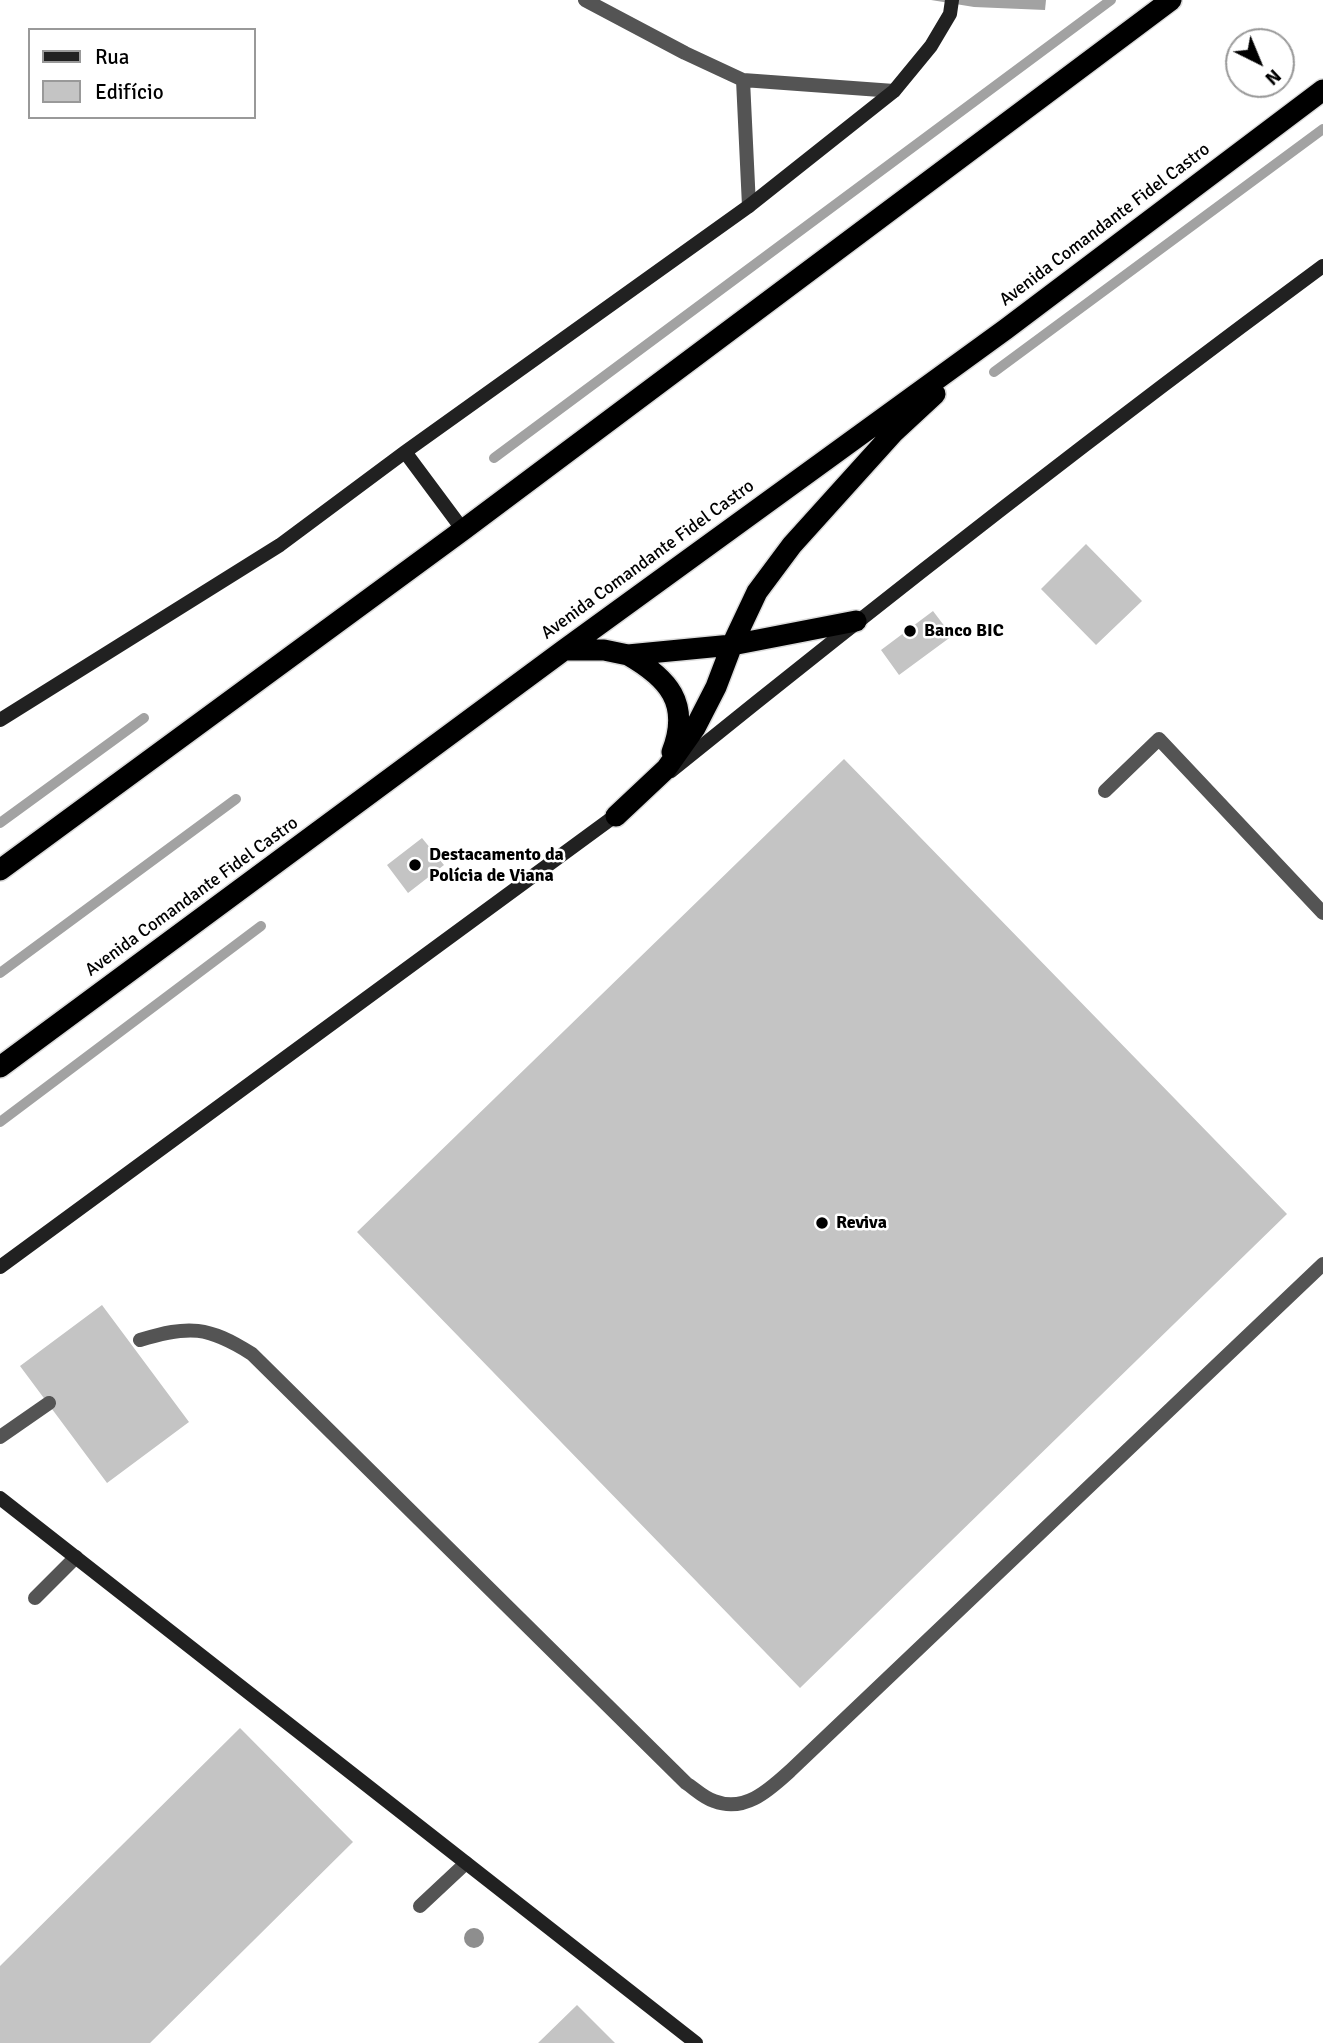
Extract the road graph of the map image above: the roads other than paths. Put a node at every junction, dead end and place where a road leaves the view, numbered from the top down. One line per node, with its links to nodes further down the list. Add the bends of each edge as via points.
1 (584, 0): 4 (street)
2 (1171, 0): 11 (highway)
3 (951, 7): 6 (street, via 932,46)
4 (743, 80): 6 (street); 7 (street)
5 (1323, 90): 9 (highway, Avenida Comandante Fidel Castro)
6 (894, 91): 7 (street)
7 (749, 206): 10 (street)
8 (1323, 265): 12 (street)
9 (1006, 329): 13 (highway, via 894,432 792,545 757,592); 14 (highway, Avenida Comandante Fidel Castro)
10 (405, 452): 11 (street); 16 (street, via 280,545)
11 (463, 530): 20 (highway)
12 (856, 621): 13 (highway); 19 (street)
13 (732, 645): 15 (highway); 17 (highway, via 706,708)
14 (564, 650): 15 (highway); 22 (highway, Avenida Comandante Fidel Castro)
15 (628, 655): 17 (highway, via 668,685 677,702 676,741)
16 (0, 720)
17 (666, 769): 19 (highway)
18 (1105, 791): 21 (street, via 1158,739)
19 (616, 816): 24 (street)
20 (0, 870)
21 (1323, 913)
22 (0, 1067)
23 (1323, 1264): 25 (street, via 790,1771 767,1792 742,1805 713,1801 686,1783 252,1354 227,1338 196,1329)
24 (0, 1267)
25 (140, 1340)
26 (49, 1403): 27 (street)
27 (0, 1437)
28 (0, 1498): 29 (street)
29 (76, 1558): 30 (street); 31 (street)
30 (35, 1598)
31 (466, 1863): 32 (street); 33 (street)
32 (420, 1906)
33 (696, 2043)

